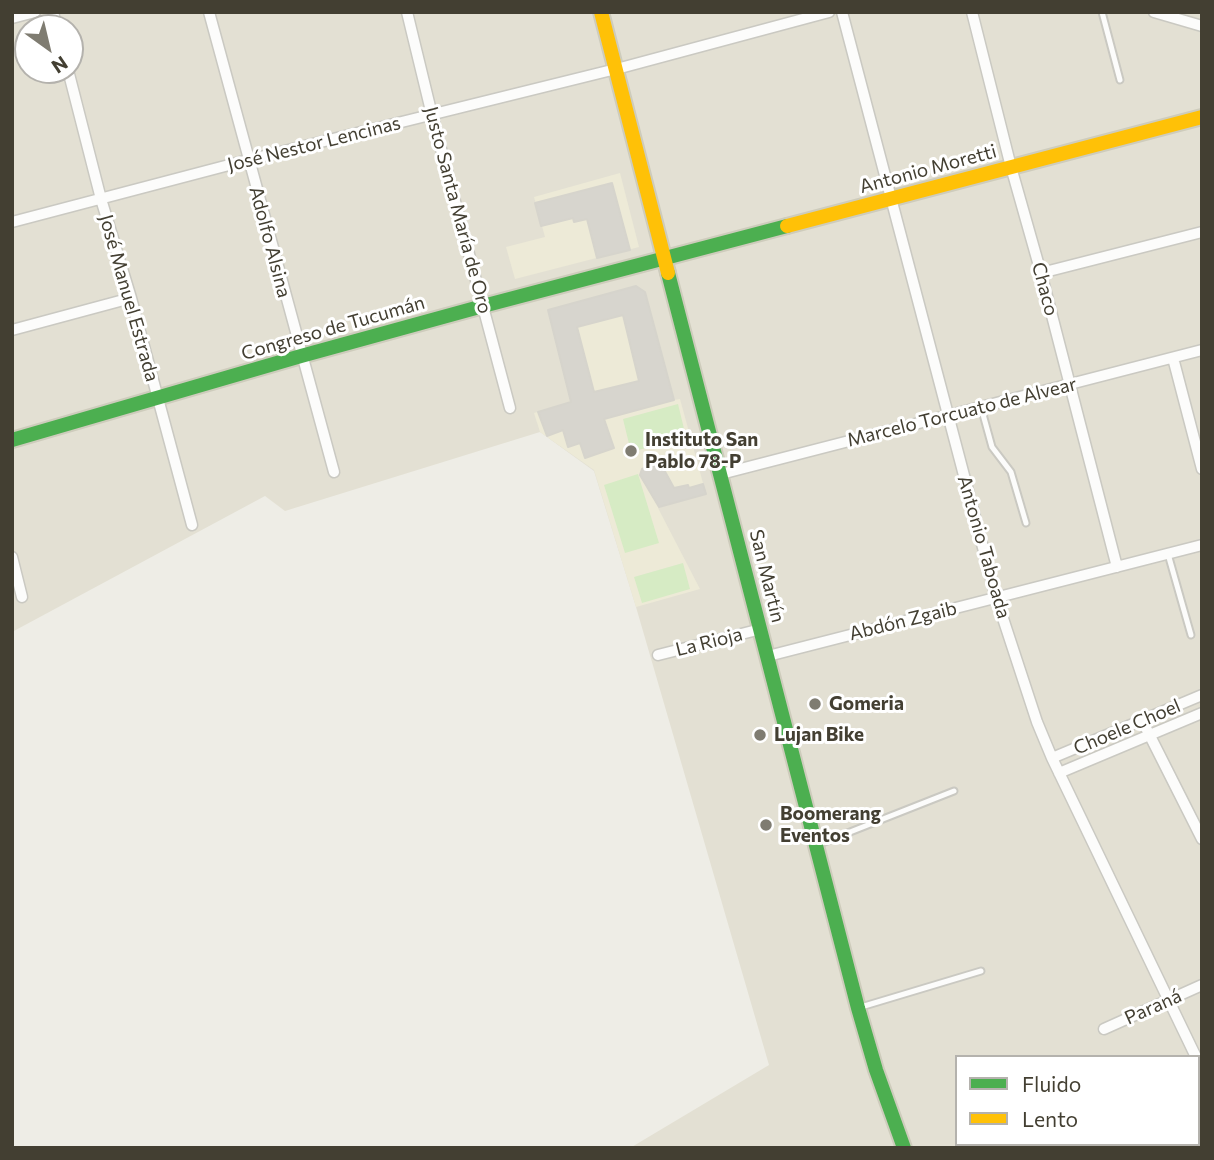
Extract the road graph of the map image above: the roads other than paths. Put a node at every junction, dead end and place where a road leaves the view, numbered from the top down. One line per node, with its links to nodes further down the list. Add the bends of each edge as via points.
1 (35, 12): 10 (street)
2 (209, 12): 17 (street, Adolfo Alsina)
3 (407, 12): 15 (street, Justo Santa María de Oro)
4 (601, 12): 12 (street, San Martín)
5 (829, 12): 12 (street, José Nestor Lencinas)
6 (842, 12): 20 (street, Antonio Taboada)
7 (972, 12): 18 (street, Chaco)
8 (1102, 12): 13 (lane)
9 (1154, 12): 11 (street)
10 (12, 18)
11 (1202, 26)
12 (615, 68): 15 (street, José Nestor Lencinas); 23 (street, San Martín)
13 (1120, 80)
14 (72, 84): 19 (street, José Manuel Estrada)
15 (432, 115): 17 (street, José Nestor Lencinas); 26 (street, Justo Santa María de Oro)
16 (1202, 117): 18 (street, Antonio Moretti)
17 (248, 160): 19 (street, José Nestor Lencinas); 29 (street, Adolfo Alsina)
18 (1011, 167): 20 (street, Antonio Moretti); 24 (street, Chaco)
19 (101, 199): 21 (street, José Nestor Lencinas); 25 (street, José Manuel Estrada)
20 (891, 199): 23 (street, Antonio Moretti); 35 (street, Antonio Taboada)
21 (12, 222)
22 (1202, 232): 24 (street)
23 (665, 258): 26 (street, Congreso de Tucumán); 39 (street, San Martín)
24 (1041, 273): 31 (street, Chaco)
25 (131, 298): 27 (street); 32 (street, José Manuel Estrada)
26 (483, 306): 29 (street, Congreso de Tucumán); 34 (street, Justo Santa María de Oro)
27 (12, 330)
28 (1202, 350): 30 (street, Marcelo Torcuato de Alvear)
29 (301, 356): 32 (street, Congreso de Tucumán); 38 (street, Adolfo Alsina)
30 (1173, 358): 31 (street, Marcelo Torcuato de Alvear); 37 (street)
31 (1069, 384): 33 (street, Marcelo Torcuato de Alvear); 45 (street, Chaco)
32 (158, 398): 36 (street, Congreso de Tucumán); 41 (street, José Manuel Estrada)
33 (981, 407): 35 (street, Marcelo Torcuato de Alvear); 40 (lane, via 992,447 1011,472)
34 (510, 408)
35 (947, 416): 39 (street, Marcelo Torcuato de Alvear); 47 (street, Antonio Taboada)
36 (12, 440)
37 (1202, 469)
38 (334, 472)
39 (721, 474): 48 (street, San Martín)
40 (1026, 523)
41 (192, 525)
42 (1202, 545): 43 (street, Abdón Zgaib)
43 (1168, 554): 45 (street, Abdón Zgaib); 49 (lane)
44 (12, 557): 46 (street)
45 (1117, 567): 47 (street, Abdón Zgaib)
46 (22, 597)
47 (996, 597): 51 (street, Abdón Zgaib); 56 (street, Antonio Taboada)
48 (761, 629): 50 (street, La Rioja); 51 (street, San Martín)
49 (1191, 635)
50 (658, 655)
51 (768, 656): 60 (street, San Martín)
52 (1202, 695): 54 (street, Choele Choel)
53 (1202, 713): 55 (street, Choele Choel)
54 (1142, 720): 55 (street); 56 (street, Choele Choel)
55 (1150, 735): 57 (street, Choele Choel); 59 (street)
56 (1052, 758): 57 (street, Antonio Taboada)
57 (1059, 773): 63 (street, Antonio Taboada)
58 (954, 791): 60 (lane)
59 (1202, 839)
60 (817, 845): 64 (street, San Martín)
61 (981, 971): 64 (lane)
62 (1202, 985): 63 (street, Paraná)
63 (1169, 1000): 65 (street, Paraná); 66 (street, Antonio Taboada)
64 (858, 1008): 67 (street, San Martín)
65 (1104, 1029)
66 (1195, 1055)
67 (904, 1148)

